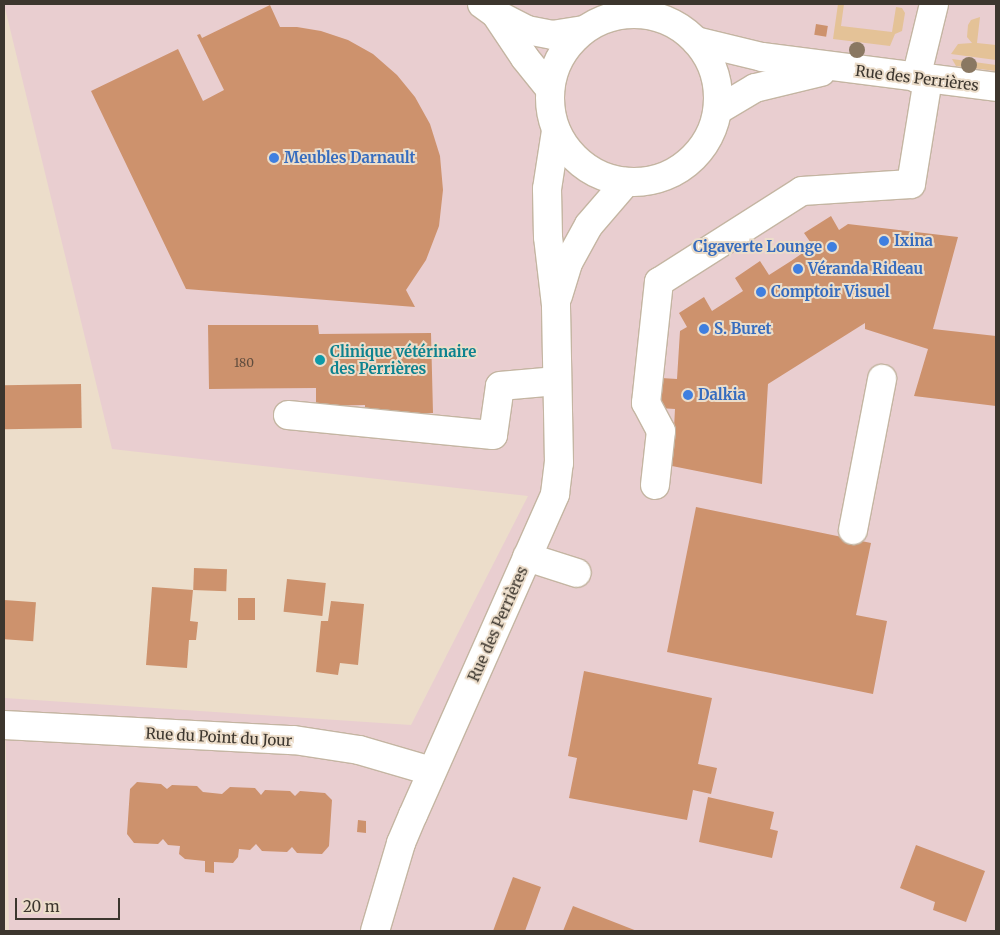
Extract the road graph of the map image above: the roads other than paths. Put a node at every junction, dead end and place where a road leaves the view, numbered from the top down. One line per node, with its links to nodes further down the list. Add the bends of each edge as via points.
1 (934, 4): 6 (street)
2 (489, 9): 3 (street, via 527,30 552,35); 8 (street)
3 (584, 30): 4 (street, via 605,18 630,14 654,16 677,25); 8 (street, via 561,56)
4 (696, 41): 5 (street, Rue des Perrières); 9 (street, via 714,73)
5 (838, 68): 6 (street, Rue des Perrières); 9 (street, Rue des Perrières, via 755,88)
6 (922, 78): 7 (street, Rue des Perrières); 16 (street, via 911,184 802,191 659,282 646,403 661,431)
7 (996, 87)
8 (550, 89): 10 (street, via 550,110)
9 (718, 110): 11 (street, via 710,134 695,156 676,171 652,180)
10 (556, 131): 11 (street, via 572,156 597,174); 12 (street, Rue des Perrières, via 547,189 548,237)
11 (626, 182): 12 (street, Rue des Perrières, via 588,225 568,263)
12 (556, 305): 14 (street, Rue des Perrières)
13 (882, 379): 17 (street)
14 (557, 381): 15 (street, via 500,386 493,435); 18 (street, Rue des Perrières, via 559,463 555,494)
15 (288, 415)
16 (655, 485)
17 (853, 530)
18 (527, 557): 19 (street); 21 (street, Rue des Perrières)
19 (577, 573)
20 (4, 725): 21 (street, Rue du Point du Jour, via 294,740 359,750)
21 (431, 771): 22 (street, Rue des Perrières, via 401,843)
22 (375, 931)

